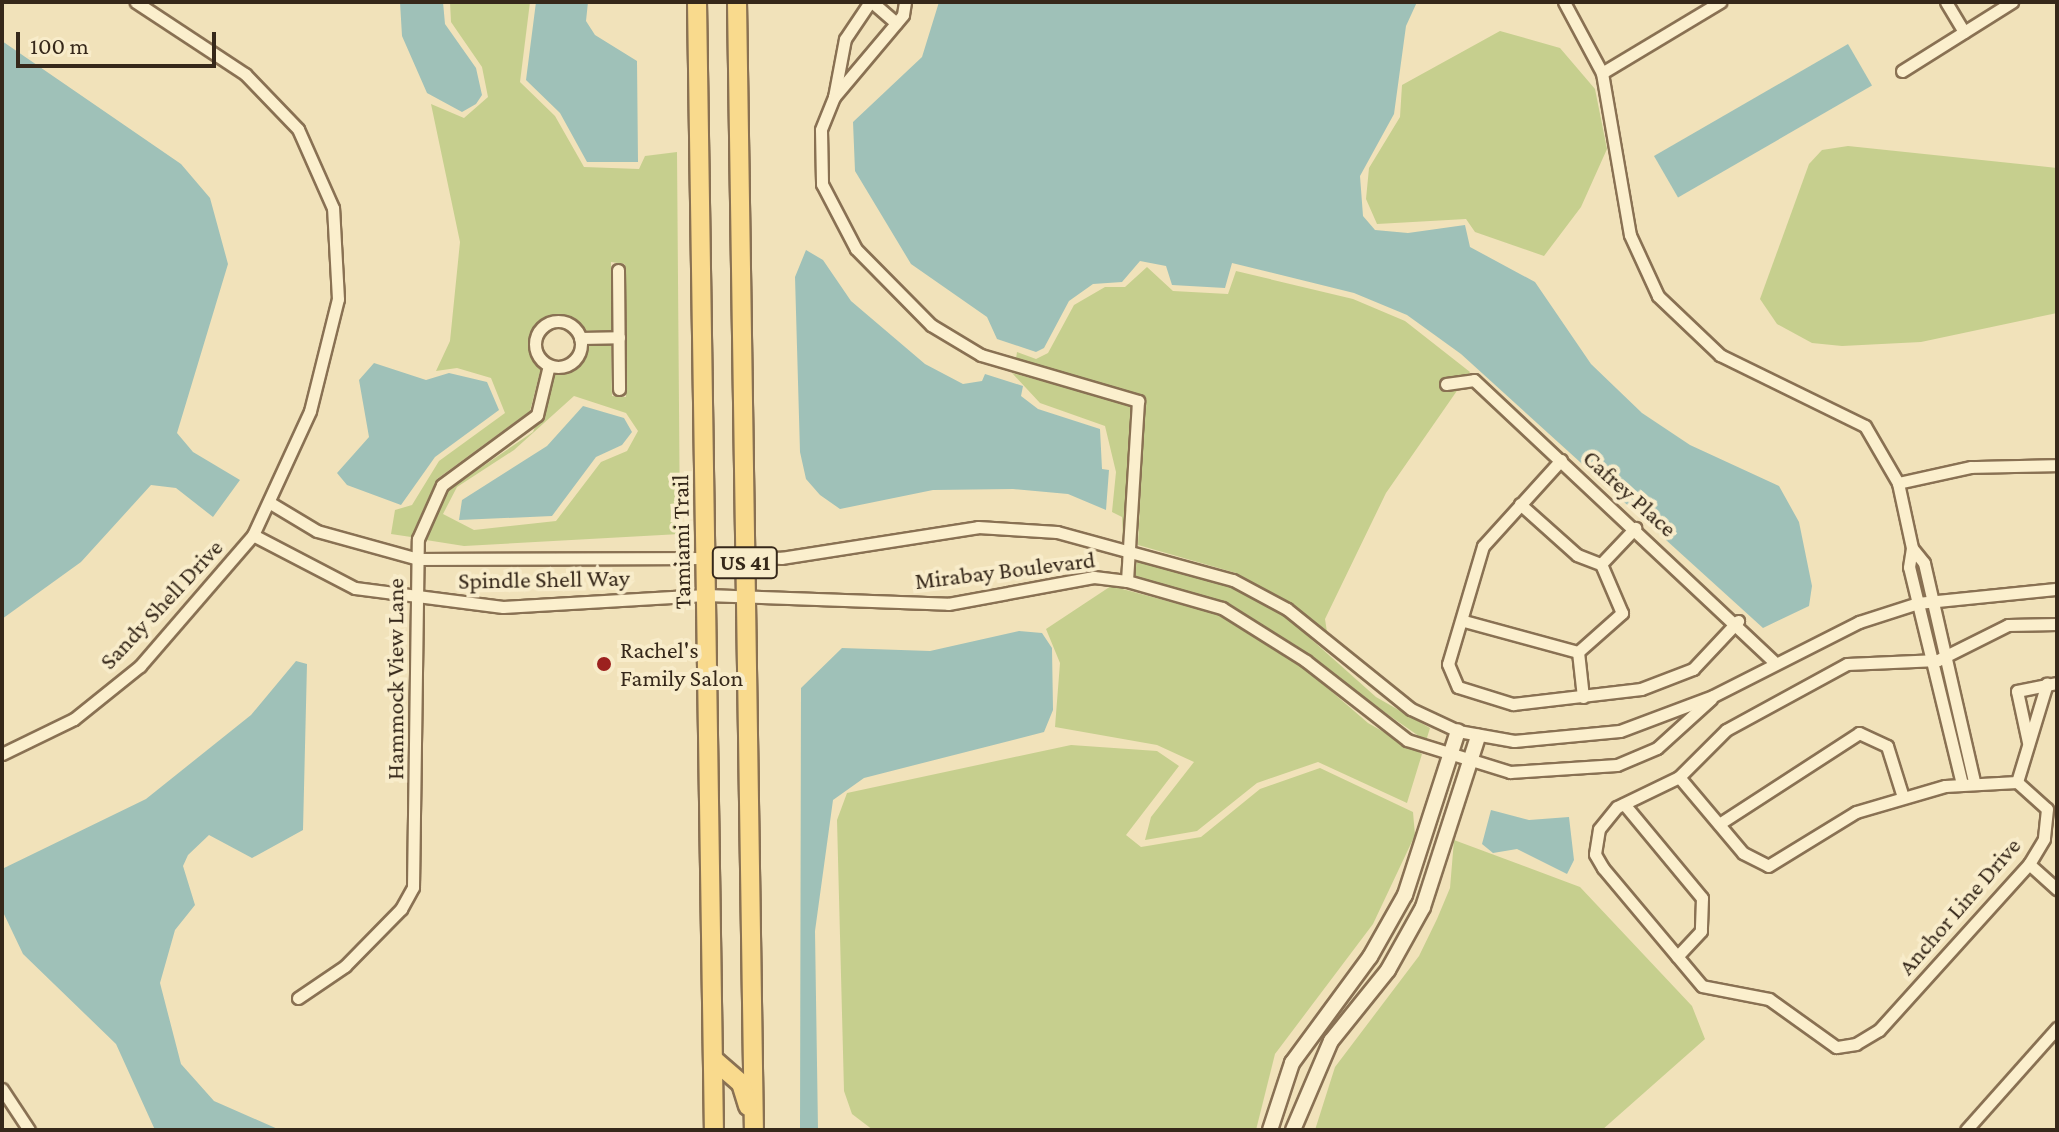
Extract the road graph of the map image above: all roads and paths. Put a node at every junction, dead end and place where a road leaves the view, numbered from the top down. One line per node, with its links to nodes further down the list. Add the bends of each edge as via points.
1 (136, 2): 24 (street, Sandy Shell Drive, via 245,74 298,129 333,208 338,299 330,338)
2 (697, 2): 32 (main road, Tamiami Trail / US 41)
3 (737, 2): 30 (main road, US 41)
4 (871, 2): 10 (street); 14 (street, via 845,39)
5 (905, 2): 10 (street)
6 (1564, 2): 13 (street)
7 (1720, 2): 13 (street)
8 (1946, 2): 11 (street)
9 (2012, 2): 11 (street)
10 (896, 23): 14 (street)
11 (1964, 32): 12 (street)
12 (1902, 71)
13 (1602, 73): 23 (street, via 1630,235 1658,296 1720,355 1851,414 1882,446)
14 (834, 97): 29 (street, via 821,130 822,184 838,222 890,291 981,355 1138,401)
15 (618, 270): 16 (street)
16 (619, 337): 17 (street); 20 (street)
17 (580, 338): 18 (street, via 576,359); 18 (street, Hammock View Lane, via 566,322 544,326 536,349)
18 (549, 365): 31 (street, Hammock View Lane, via 546,391 527,427 457,470 432,498)
19 (1446, 384): 21 (street, Cafrey Place, via 1474,380)
20 (619, 389)
21 (1561, 460): 25 (street); 26 (street, Cafrey Place)
22 (2057, 465): 23 (street, via 1971,467)
23 (1898, 483): 28 (street)
24 (272, 504): 27 (street, Sandy Shell Drive); 31 (street, Spindle Shell Way, via 317,531)
25 (1520, 504): 33 (street, via 1577,555); 41 (street, via 1483,546)
26 (1635, 528): 33 (street); 42 (street, Cafrey Place)
27 (253, 535): 38 (street, Spindle Shell Way, via 355,588); 54 (street, Sandy Shell Drive, via 140,666 74,719)
28 (1912, 548): 39 (street); 40 (street)
29 (1130, 550): 30 (street, Mirabay Boulevard, via 1057,532 978,527); 34 (street); 51 (street, Mirabay Boulevard, via 1233,580 1287,609 1394,697)
30 (745, 558): 32 (street, Mirabay Boulevard); 37 (main road, US 41)
31 (418, 559): 32 (street, Spindle Shell Way); 38 (street, Hammock View Lane)
32 (706, 559): 36 (main road, Tamiami Trail / US 41)
33 (1601, 564): 44 (street, via 1622,613)
34 (1127, 581): 37 (street, Mirabay Boulevard, via 1094,577 948,604); 55 (street, Mirabay Boulevard, via 1222,608 1306,661 1372,717)
35 (2057, 589): 39 (street, Mirabay Boulevard)
36 (706, 595): 37 (street, Mirabay Boulevard); 38 (street, Spindle Shell Way, via 503,607); 69 (main road, Tamiami Trail / US 41)
37 (746, 596): 71 (main road, US 41)
38 (414, 600): 67 (street, Hammock View Lane, via 413,887 345,966)
39 (1933, 601): 40 (street, Mirabay Boulevard); 45 (street)
40 (1918, 603): 46 (street, Mirabay Boulevard); 47 (street)
41 (1464, 621): 44 (street); 50 (street, via 1448,664 1458,687 1513,704)
42 (1738, 621): 46 (street, Cafrey Place); 50 (street, via 1678,678)
43 (2057, 624): 45 (street, Anchor Line Drive, via 2008,625)
44 (1578, 652): 50 (street)
45 (1946, 658): 47 (street, Anchor Line Drive); 59 (street)
46 (1773, 661): 49 (street, Mirabay Boulevard)
47 (1930, 661): 57 (street, Anchor Line Drive, via 1847,664 1726,730); 59 (street)
48 (2052, 683): 53 (street); 53 (street, via 2017,691)
49 (1713, 696): 52 (street, Mirabay Boulevard, via 1620,731 1560,740); 56 (street, Mirabay Boulevard, via 1657,748 1617,765 1557,774)
50 (1583, 697)
51 (1458, 731): 52 (street, Mirabay Boulevard); 55 (street)
52 (1478, 737): 56 (street)
53 (2028, 742): 58 (street)
54 (2, 754)
55 (1449, 758): 56 (street, Mirabay Boulevard); 74 (street, via 1405,895 1292,1063)
56 (1470, 765): 75 (street, via 1423,907 1388,970 1331,1041)
57 (1679, 777): 61 (street, Anchor Line Drive); 63 (street)
58 (2017, 782): 59 (street); 62 (street, Anchor Line Drive)
59 (1968, 783): 60 (street)
60 (1903, 797): 63 (street, via 1856,812 1768,866 1743,853); 63 (street, via 1887,746 1859,733)
61 (1624, 804): 66 (street, via 1702,898 1701,931); 66 (street, Anchor Line Drive, via 1599,829 1595,854)
62 (2052, 807): 64 (street, Anchor Line Drive, via 2044,839)
63 (1719, 824)
64 (2029, 864): 65 (street); 66 (street, Anchor Line Drive, via 1879,1030 1856,1044 1836,1047 1769,999 1702,986)
65 (2057, 889)
66 (1677, 957)
67 (298, 998)
68 (2057, 1028): 76 (street)
69 (713, 1059): 71 (main road, via 741,1083); 73 (main road, Tamiami Trail / US 41)
70 (2, 1089): 72 (street)
71 (754, 1127)
72 (29, 1130)
73 (714, 1130)
74 (1270, 1130)
75 (1293, 1130)
76 (1966, 1130)

